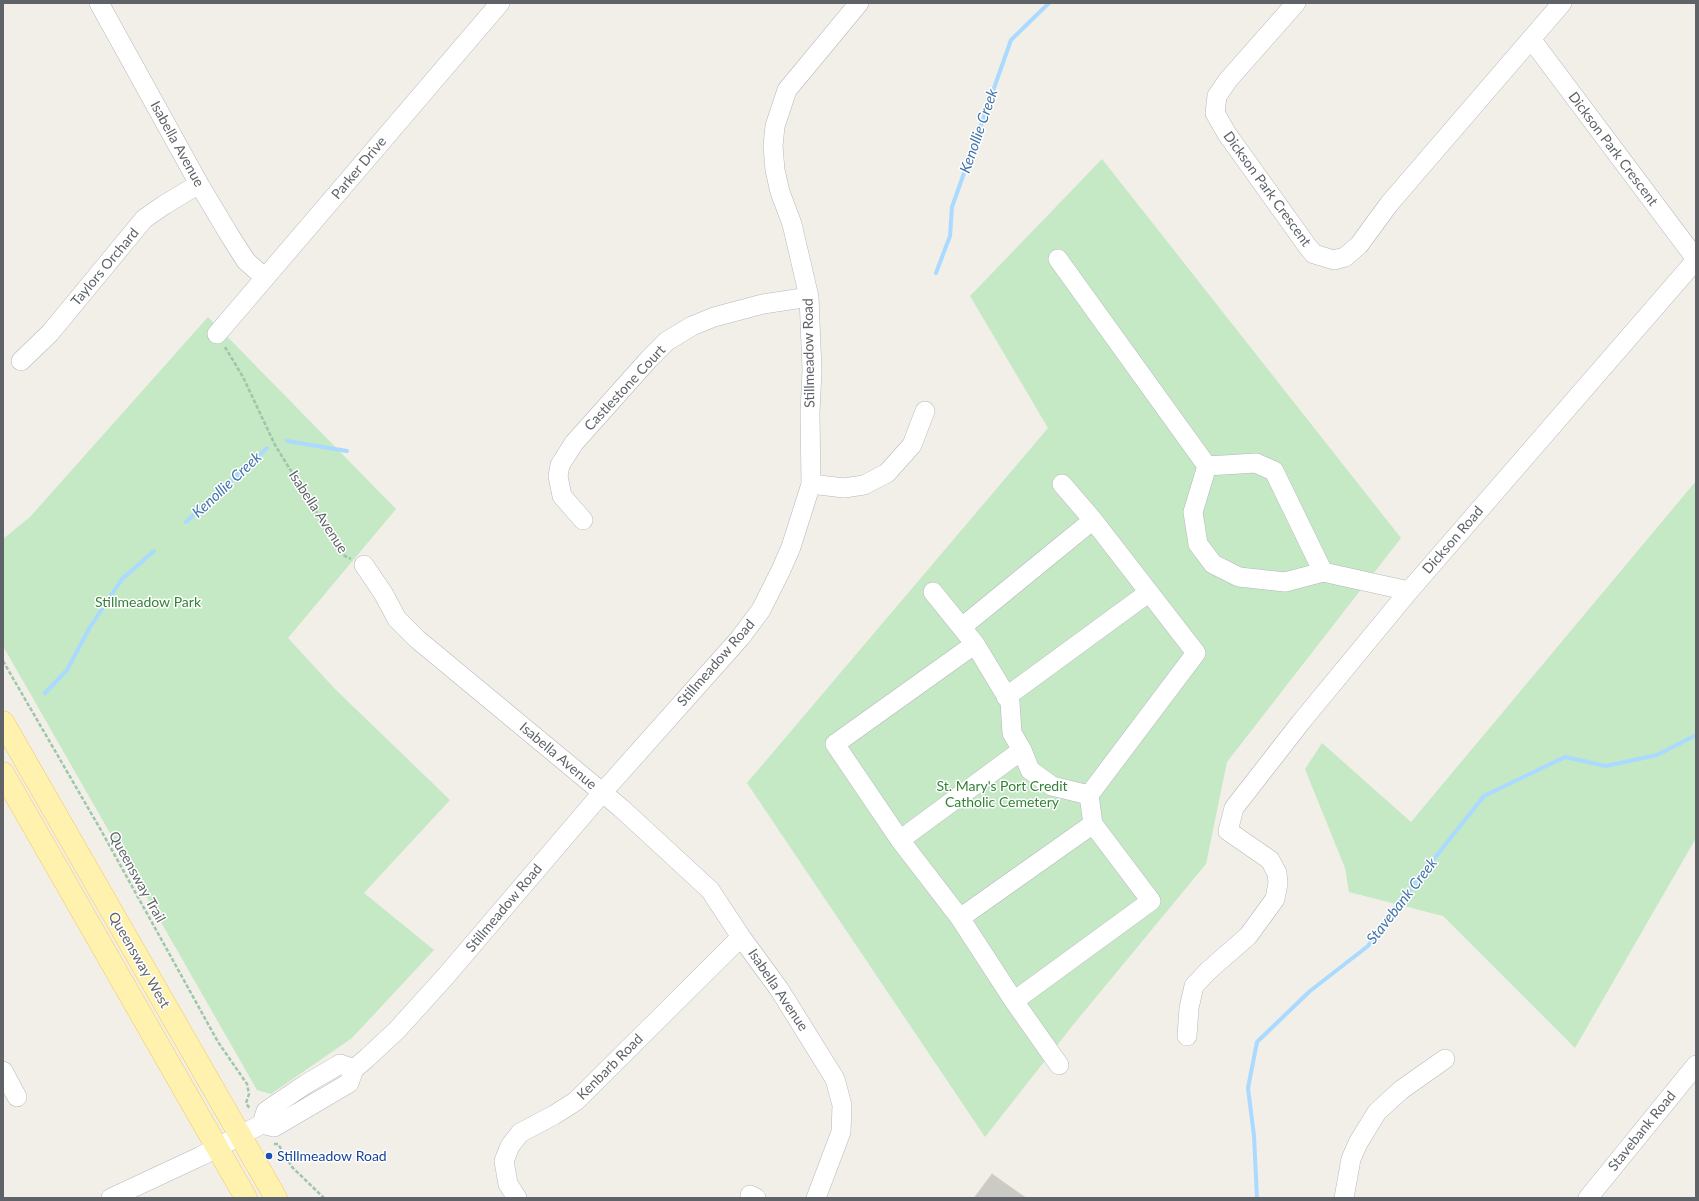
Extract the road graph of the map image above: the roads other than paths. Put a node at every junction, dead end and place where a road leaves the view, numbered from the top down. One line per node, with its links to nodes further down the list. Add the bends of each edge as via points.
1 (99, 3): 7 (street, Isabella Avenue)
2 (500, 3): 10 (street, Parker Drive)
3 (859, 3): 11 (street, Stillmeadow Road, via 787,90 775,126 774,146 780,192 792,224)
4 (1296, 3): 6 (street, Dickson Park Crescent, via 1228,80 1217,96 1215,113 1227,134 1308,247 1314,254 1334,260 1345,257 1359,245 1389,204)
5 (1562, 3): 6 (street, Dickson Park Crescent)
6 (1531, 39): 9 (street, Dickson Park Crescent)
7 (199, 184): 10 (street, Isabella Avenue, via 246,261); 13 (street, Taylors Orchard, via 144,220 50,333)
8 (1058, 259): 15 (street)
9 (1696, 259): 22 (street, Dickson Road)
10 (265, 278): 12 (street, Parker Drive)
11 (809, 297): 16 (street, Stillmeadow Road, via 812,370); 18 (street, Castlestone Court, via 748,307 714,316 667,341 574,443 560,465 558,476 562,496)
12 (217, 334)
13 (21, 362)
14 (925, 411): 16 (street, via 912,444 887,473 864,485 844,488)
15 (1207, 466): 21 (street, via 1256,463 1274,471); 21 (street, via 1193,512 1198,544 1213,564 1239,577 1284,582)
16 (811, 484): 31 (street, Stillmeadow Road, via 791,547 761,610 740,638)
17 (1062, 484): 19 (street)
18 (583, 520)
19 (1094, 520): 24 (street); 25 (street)
20 (364, 565): 31 (street, Isabella Avenue, via 397,619 417,639)
21 (1323, 572): 22 (street)
22 (1409, 591): 38 (street, Dickson Road, via 1234,808 1228,831 1270,860 1277,873 1275,898 1248,936 1194,986)
23 (933, 592): 25 (street)
24 (1148, 593): 27 (street); 32 (street, via 1196,653)
25 (962, 627): 26 (street)
26 (976, 644): 27 (street); 34 (street, via 835,744)
27 (1006, 697): 29 (street, via 1010,702 1012,733)
28 (3, 722): 44 (main road, Queensway West)
29 (1022, 750): 32 (street, via 1030,770 1052,786); 34 (street)
30 (3, 773): 45 (main road, Queensway West)
31 (602, 793): 36 (street, Isabella Avenue, via 710,890); 44 (street, Stillmeadow Road, via 397,1030 354,1069 340,1064 266,1111 262,1124)
32 (1089, 795): 33 (street)
33 (1093, 824): 35 (street); 37 (street, via 1151,901)
34 (900, 840): 35 (street)
35 (960, 918): 37 (street)
36 (741, 936): 50 (street, Kenbarb Road, via 576,1101 554,1116 520,1133 510,1146 504,1162 508,1184); 51 (street, Isabella Avenue, via 780,989 817,1049 834,1080 842,1105 841,1132)
37 (1014, 1001): 40 (street)
38 (1187, 1036)
39 (1445, 1059): 52 (street, via 1401,1090 1376,1112 1351,1159)
40 (1059, 1065)
41 (1696, 1065): 46 (street, Stavebank Road)
42 (3, 1071): 43 (street)
43 (17, 1097)
44 (240, 1136): 45 (street, Stillmeadow Road); 49 (main road, Queensway West)
45 (217, 1147): 47 (street, Stillmeadow Road); 48 (main road, Queensway West)
46 (1591, 1197)
47 (111, 1198)
48 (246, 1198)
49 (276, 1198)
50 (517, 1198)
51 (816, 1198)
52 (1344, 1198)

